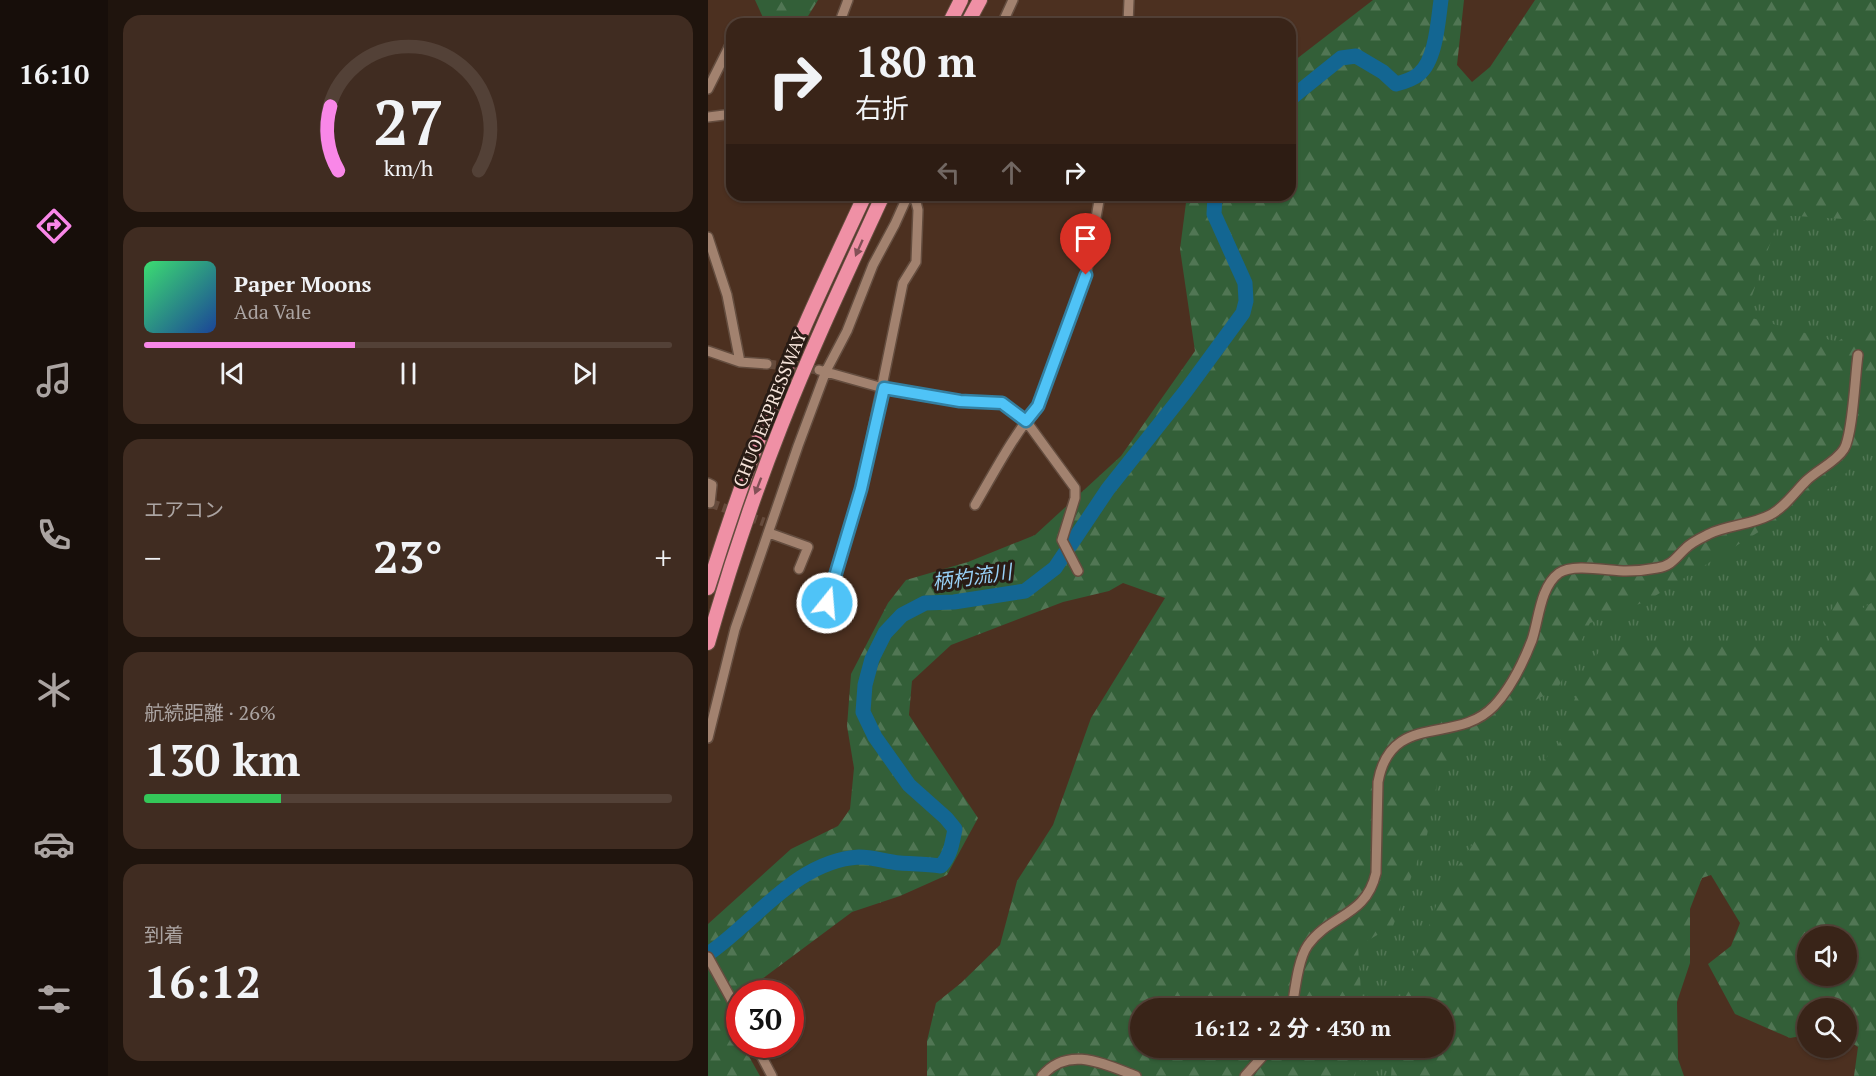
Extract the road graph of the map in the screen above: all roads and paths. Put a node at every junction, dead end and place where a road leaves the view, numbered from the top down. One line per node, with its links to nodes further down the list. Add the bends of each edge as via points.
1 (849, 0): 6 (street)
2 (961, 0): 7 (highway)
3 (980, 0): 8 (highway)
4 (1013, 0): 9 (street)
5 (1129, 0): 10 (street)
6 (842, 18)
7 (952, 18)
8 (970, 18)
9 (1005, 18)
10 (1128, 18)
11 (726, 53): 12 (street)
12 (708, 89)
13 (726, 115): 14 (street)
14 (708, 117)
15 (862, 201): 34 (highway, CHUO EXPRESSWAY, via 767,419)
16 (880, 201): 36 (highway, CHUO EXPRESSWAY, one-way to 36, via 782,424 751,506)
17 (906, 201): 25 (street, via 873,265 847,331)
18 (915, 201): 26 (street, via 916,262 903,284)
19 (1099, 201): 27 (street, via 1086,275 1038,406)
20 (708, 237): 23 (street, via 727,295)
21 (708, 351): 23 (street)
22 (1858, 355): 42 (street, via 1843,450 1786,503 1768,516 1699,539 1664,567 1628,571 1590,568 1559,573 1547,589 1526,656 1492,707 1471,722 1406,738 1386,756 1377,782 1373,886 1357,907 1315,936 1306,948)
23 (740, 362): 24 (street)
24 (767, 364)
25 (822, 371): 26 (street); 31 (street)
26 (884, 388): 27 (street, via 960,401 1002,403); 35 (street, via 861,489)
27 (1026, 421): 30 (street); 33 (street, via 1075,488 1062,540)
28 (708, 483): 29 (street, via 712,485)
29 (710, 503)
30 (975, 505)
31 (768, 526): 32 (street, via 808,548); 38 (street)
32 (799, 569)
33 (1078, 571)
34 (708, 588)
35 (827, 603)
36 (708, 643)
37 (708, 690): 38 (street)
38 (718, 694): 39 (street)
39 (708, 738)
40 (708, 957): 41 (street)
41 (726, 991)
42 (1294, 998)
43 (762, 1058): 45 (street)
44 (1261, 1058): 48 (street)
45 (772, 1076)
46 (1042, 1076): 47 (street, via 1066,1059 1085,1059)
47 (1136, 1076)
48 (1245, 1076)

